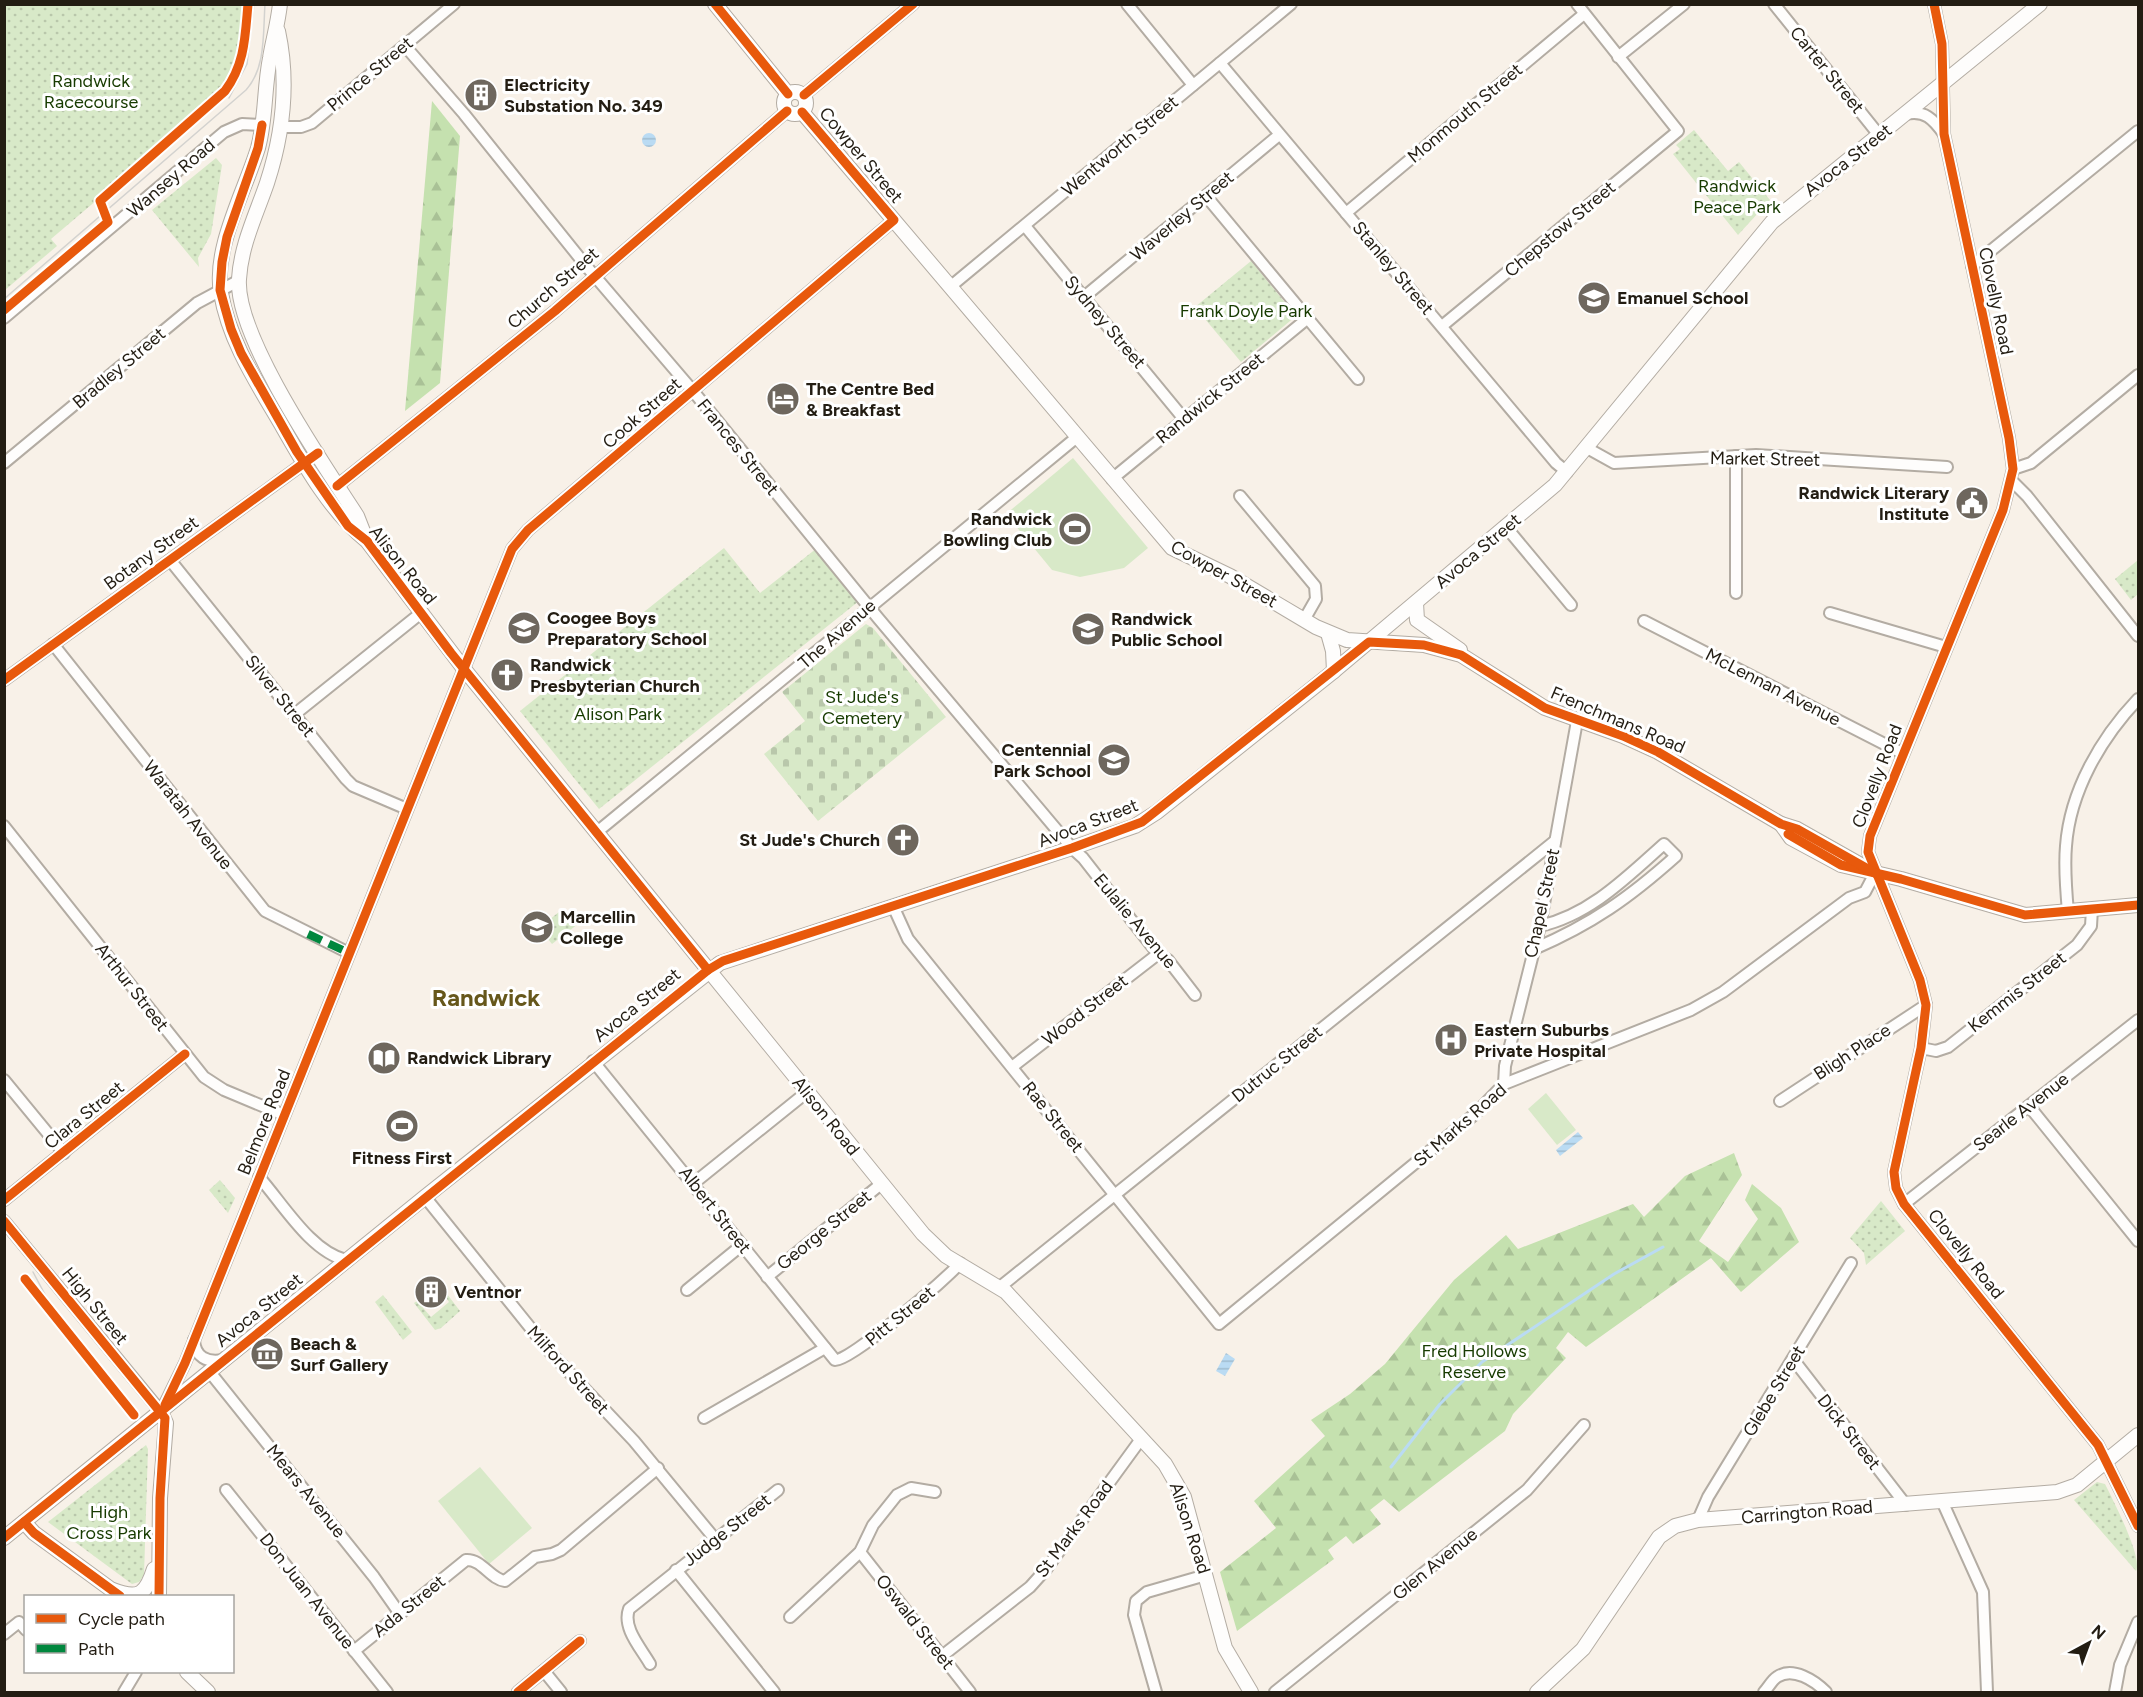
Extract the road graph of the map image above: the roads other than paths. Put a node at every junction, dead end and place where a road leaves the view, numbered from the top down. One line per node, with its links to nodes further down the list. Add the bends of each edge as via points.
1 (280, 4): 13 (main road, Alison Road)
2 (454, 4): 14 (street, Prince Street)
3 (715, 4): 19 (main road)
4 (913, 4): 20 (street)
5 (1127, 4): 18 (street)
6 (1291, 4): 16 (street, Wentworth Street)
7 (1577, 4): 12 (street)
8 (1684, 4): 15 (street)
9 (1774, 4): 29 (street, Carter Street)
10 (1934, 4): 17 (street, Clovelly Road, via 1942,44)
11 (2040, 4): 17 (main road, Avoca Street)
12 (1584, 14): 15 (street); 31 (street, Monmouth Street)
13 (278, 29): 24 (main road, Alison Road, via 270,58); 25 (main road, Alison Road, via 284,58)
14 (405, 46): 25 (street, Prince Street, via 312,123); 35 (street, Frances Street)
15 (1618, 57): 42 (street, Chepstow Street, via 1678,131)
16 (1220, 63): 18 (street, Wentworth Street); 28 (street, Stanley Street)
17 (1942, 84): 23 (main road, Avoca Street); 27 (street, Clovelly Road)
18 (1193, 85): 33 (street, Wentworth Street)
19 (788, 93): 20 (main road); 21 (main road, via 783,102)
20 (804, 95): 22 (main road, via 806,104)
21 (787, 111): 22 (main road); 35 (street, Church Street)
22 (802, 112): 32 (main road, Cowper Street)
23 (1906, 114): 27 (street, via 1928,116); 29 (main road, Avoca Street)
24 (262, 125): 25 (main road); 38 (main road, Alison Road, via 258,148 227,237); 40 (street, Wansey Road, via 242,124 227,130)
25 (280, 127): 36 (main road, Alison Road, via 242,254)
26 (2139, 131): 34 (street)
27 (1944, 134): 34 (street, Clovelly Road)
28 (1279, 135): 30 (street, Waverley Street); 31 (street, Stanley Street)
29 (1879, 135): 48 (main road, Avoca Street, via 1772,222)
30 (1206, 196): 39 (street, Waverley Street); 41 (street)
31 (1346, 213): 42 (street, Stanley Street)
32 (894, 220): 37 (main road, Cowper Street); 45 (street, Cook Street)
33 (1025, 226): 37 (street, Wentworth Street); 39 (street, Sydney Street)
34 (1972, 266): 54 (street, Clovelly Road)
35 (593, 275): 45 (street, Frances Street); 58 (street, Church Street, via 555,311)
36 (238, 281): 38 (street, Bradley Street); 49 (main road, Alison Road, via 249,331)
37 (950, 287): 47 (main road, Cowper Street)
38 (220, 290): 51 (street, Bradley Street, via 197,303); 52 (main road, Alison Road, via 241,353)
39 (1084, 297): 46 (street, Sydney Street)
40 (4, 318)
41 (1308, 318): 44 (street); 46 (street, Randwick Street)
42 (1442, 326): 55 (street, Stanley Street)
43 (2139, 375): 54 (street, via 2031,463)
44 (1358, 380)
45 (693, 391): 66 (street, Frances Street); 77 (street, Cook Street, via 520,538 509,555)
46 (1184, 419): 56 (street, Randwick Street)
47 (1077, 437): 56 (main road, Cowper Street); 66 (street, The Avenue)
48 (1587, 448): 50 (street, Market Street, via 1614,464); 55 (main road, Avoca Street)
49 (318, 453): 52 (street, Botany Street); 58 (main road, Alison Road)
50 (1736, 456): 53 (street, Market Street); 63 (street)
51 (4, 463)
52 (304, 463): 61 (main road, Alison Road, via 348,526); 62 (street, Botany Street)
53 (1947, 467)
54 (2013, 469): 57 (street, Clovelly Road)
55 (1567, 472): 60 (main road, Avoca Street)
56 (1112, 479): 69 (main road, Cowper Street, via 1172,548)
57 (2011, 480): 72 (street); 75 (street, Clovelly Road, via 2003,510)
58 (338, 486): 61 (main road, Alison Road)
59 (1240, 496): 69 (street, via 1316,586 1316,599)
60 (1506, 527): 64 (main road, Avoca Street); 65 (street)
61 (367, 541): 68 (main road, Alison Road)
62 (170, 560): 74 (street, Botany Street); 81 (street, Silver Street)
63 (1736, 593)
64 (1416, 603): 73 (main road, Avoca Street); 76 (main road, via 1417,620)
65 (1571, 605)
66 (870, 607): 86 (street, The Avenue); 88 (street, Frances Street)
67 (1830, 613): 75 (street)
68 (421, 614): 77 (main road, Alison Road); 81 (street)
69 (1305, 620): 71 (main road, Cowper Street)
70 (1644, 621): 83 (street, McLennan Avenue)
71 (1328, 633): 73 (main road, Cowper Street); 78 (main road)
72 (2139, 636)
73 (1369, 642): 76 (main road, Frenchmans Road, via 1438,647); 78 (main road, Avoca Street)
74 (53, 644): 79 (street, Botany Street); 96 (street, Waratah Avenue, via 265,911)
75 (1946, 647): 83 (street, Clovelly Road)
76 (1478, 665): 82 (main road, Frenchmans Road, via 1545,708)
77 (464, 669): 84 (street, Belmore Road); 86 (main road, Alison Road)
78 (1334, 671): 88 (main road, Avoca Street, via 1149,818)
79 (4, 680)
80 (2139, 699): 93 (street, via 2090,765 2076,799 2066,846)
81 (295, 714): 84 (street, Silver Street, via 353,786)
82 (1577, 721): 87 (street, Chapel Street); 89 (main road, Frenchmans Road, via 1658,752)
83 (1902, 753): 89 (street, Clovelly Road, via 1870,836 1868,852)
84 (407, 809): 96 (street, Belmore Road)
85 (4, 826): 103 (street, Arthur Street)
86 (597, 832): 98 (main road, Alison Road)
87 (1555, 841): 94 (street, Chapel Street); 116 (street, Dutruc Street)
88 (1072, 848): 91 (main road, Avoca Street); 97 (street, Eulalie Avenue)
89 (1875, 873): 93 (main road, Frenchmans Road, via 2025,915); 100 (street, Clovelly Road, via 1920,980); 107 (street, St Marks Road, via 1865,892 1849,898 1723,992 1691,1010)
90 (2139, 905): 92 (main road, Frenchmans Road)
91 (893, 906): 98 (main road, Avoca Street, via 723,961); 105 (street, Rae Street, via 908,939)
92 (2092, 909): 93 (main road, Frenchmans Road); 102 (street, Kemmis Street, via 2091,926 2077,945 1947,1047 1932,1051)
93 (2068, 912)
94 (1540, 926): 95 (street, Chapel Street); 95 (street, via 1586,907 1664,844 1676,856 1616,907 1570,934)
95 (1534, 949): 107 (street, Chapel Street)
96 (349, 953): 111 (street, Belmore Road)
97 (1158, 954): 99 (street, Eulalie Avenue, via 1168,960); 105 (street, Wood Street)
98 (708, 970): 104 (main road, Avoca Street); 108 (main road, Alison Road)
99 (1195, 995)
100 (1926, 1005): 102 (street, Clovelly Road); 109 (street, Bligh Place)
101 (2139, 1020): 110 (street, Searle Avenue)
102 (1921, 1048): 119 (street, Clovelly Road, via 1894,1172)
103 (185, 1054): 111 (street, Arthur Street, via 212,1085); 112 (street, Clara Street)
104 (593, 1061): 114 (street, Albert Street); 117 (main road, Avoca Street)
105 (1012, 1067): 116 (street, Rae Street)
106 (4, 1080): 112 (street)
107 (1504, 1084): 129 (street, St Marks Road, via 1466,1121)
108 (807, 1092): 114 (street); 115 (main road, Alison Road)
109 (1780, 1101)
110 (2029, 1106): 119 (street, Searle Avenue); 121 (street)
111 (284, 1115): 113 (street, Belmore Road)
112 (64, 1153): 118 (street, Clara Street)
113 (259, 1177): 123 (street, via 317,1246); 130 (street, Belmore Road)
114 (694, 1183): 122 (street, Albert Street)
115 (881, 1184): 124 (main road, Alison Road, via 934,1246); 126 (street, George Street)
116 (1115, 1195): 127 (street, Dutruc Street); 129 (street, Rae Street)
117 (425, 1197): 123 (main road, Avoca Street); 142 (street, Milford Street, via 549,1351)
118 (4, 1200)
119 (1904, 1204): 141 (street, Clovelly Road)
120 (4, 1221): 136 (street, High Street)
121 (2139, 1241)
122 (742, 1245): 126 (street, Albert Street); 128 (street)
123 (346, 1260): 133 (main road, Avoca Street)
124 (960, 1263): 127 (main road, Alison Road); 134 (street, Pitt Street, via 944,1281 862,1346 843,1360)
125 (1851, 1263): 132 (street, Glebe Street)
126 (767, 1277): 131 (street, Albert Street)
127 (1000, 1287): 140 (main road, Alison Road)
128 (687, 1290)
129 (1219, 1324)
130 (194, 1339): 133 (street, via 195,1350 201,1357); 136 (street, Belmore Road)
131 (825, 1348): 134 (street, Albert Street); 137 (street)
132 (1793, 1359): 147 (street, Dick Street); 148 (street, Glebe Street, via 1708,1497)
133 (223, 1360): 135 (main road, Avoca Street)
134 (835, 1360)
135 (209, 1371): 136 (main road, Avoca Street); 159 (street, Mears Avenue)
136 (161, 1412): 149 (main road, Avoca Street); 154 (main road, via 165,1423)
137 (704, 1418)
138 (1584, 1425): 180 (street, Glen Avenue, via 1527,1490)
139 (2139, 1435): 141 (main road, Carrington Road)
140 (1141, 1439): 156 (main road, Alison Road, via 1179,1486); 166 (street, St Marks Road, via 1030,1587)
141 (2107, 1461): 146 (main road, Carrington Road, via 2068,1489); 150 (street, Clovelly Road)
142 (657, 1468): 152 (street, Milford Street); 159 (street, Ada Street, via 561,1550 535,1557 506,1581 498,1580 475,1560 464,1562)
143 (226, 1490): 165 (street, Don Juan Avenue)
144 (778, 1490): 152 (street, Judge Street)
145 (936, 1492): 153 (street, via 911,1488 897,1495 873,1525)
146 (1942, 1501): 147 (main road, Carrington Road); 184 (street, via 1983,1592)
147 (1906, 1504): 148 (main road, Carrington Road)
148 (1698, 1520): 181 (main road, Carrington Road, via 1675,1526 1659,1537 1583,1649)
149 (24, 1522): 151 (main road, Avoca Street); 157 (main road)
150 (2139, 1526)
151 (4, 1538)
152 (715, 1539): 155 (street, Judge Street)
153 (860, 1552): 160 (street); 166 (street, Oswald Street)
154 (158, 1559): 157 (main road, via 149,1586 142,1593); 158 (main road)
155 (676, 1570): 167 (street, Judge Street, via 633,1604 626,1616); 176 (street)
156 (1206, 1575): 178 (street, via 1147,1592 1136,1601 1134,1615); 179 (main road, Alison Road, via 1225,1648)
157 (116, 1593)
158 (159, 1595)
159 (400, 1614): 165 (street, Ada Street)
160 (790, 1617)
161 (2139, 1622): 185 (street, via 2120,1665)
162 (24, 1628): 163 (street, via 19,1622)
163 (4, 1635)
164 (580, 1641): 168 (street)
165 (354, 1651): 173 (street, Don Juan Avenue)
166 (942, 1656): 177 (street, Oswald Street)
167 (650, 1664)
168 (544, 1671): 174 (street); 175 (street)
169 (135, 1673): 171 (street)
170 (190, 1673): 172 (main road)
171 (124, 1692)
172 (209, 1692)
173 (387, 1692)
174 (518, 1692)
175 (561, 1692)
176 (774, 1692)
177 (970, 1692)
178 (1156, 1692)
179 (1251, 1692)
180 (1275, 1692)
181 (1537, 1692)
182 (1764, 1692): 183 (street, via 1778,1676 1792,1673 1807,1677)
183 (1826, 1692)
184 (1987, 1692)
185 (2115, 1692)

